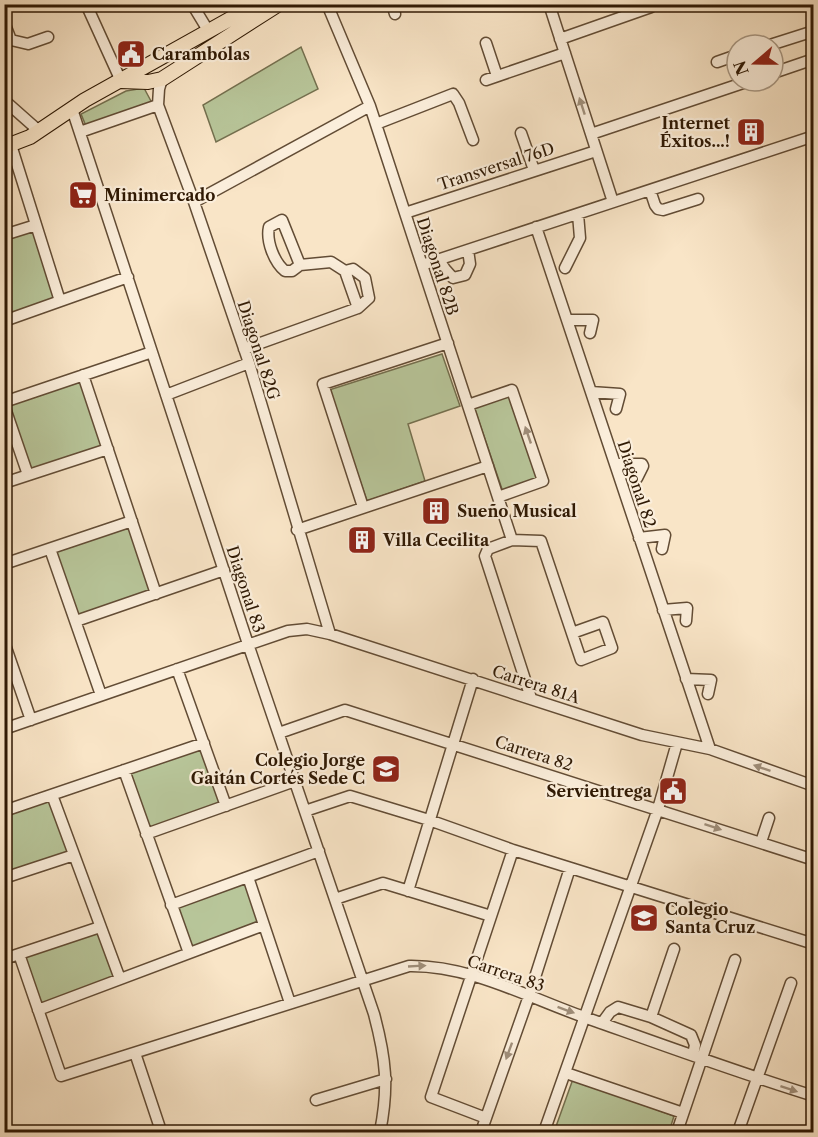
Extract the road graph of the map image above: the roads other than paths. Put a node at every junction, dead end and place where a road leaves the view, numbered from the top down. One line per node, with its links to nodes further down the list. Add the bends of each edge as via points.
1 (86, 4): 24 (street)
2 (192, 4): 10 (street)
3 (257, 4): 10 (main road)
4 (279, 4): 22 (main road)
5 (327, 4): 28 (street, Diagonal 82B)
6 (549, 4): 12 (street)
7 (651, 7): 12 (street)
8 (4, 22): 14 (street)
9 (813, 31): 13 (street)
10 (209, 32): 24 (main road)
11 (48, 37): 14 (street, via 28,44)
12 (560, 39): 16 (street)
13 (785, 40)
14 (8, 41)
15 (486, 43): 21 (street)
16 (565, 53): 21 (street); 34 (street, one-way to 16)
17 (813, 59): 20 (street)
18 (725, 60): 19 (street)
19 (717, 62)
20 (785, 69)
21 (498, 76): 23 (street)
22 (162, 79): 24 (main road); 27 (street, Diagonal 82G)
23 (486, 80)
24 (121, 81): 29 (main road)
25 (725, 89): 34 (street)
26 (4, 100): 31 (street)
27 (158, 105): 32 (street); 42 (street, Diagonal 82G)
28 (370, 106): 30 (street, Diagonal 82B); 42 (street)
29 (72, 109): 31 (main road); 32 (street, Diagonal 83)
30 (376, 124): 36 (street, via 453,94); 44 (street, Diagonal 82B)
31 (39, 131): 37 (main road)
32 (80, 132): 55 (street, Diagonal 83)
33 (521, 133): 39 (street)
34 (591, 134): 38 (street)
35 (813, 136): 40 (street)
36 (473, 140)
37 (8, 146): 46 (street)
38 (596, 151): 39 (street, Transversal 76D); 43 (street)
39 (534, 170): 44 (street, Transversal 76D)
40 (650, 190): 41 (street, via 658,209 663,210); 43 (street)
41 (698, 199)
42 (194, 202): 62 (street, Diagonal 82G)
43 (613, 202): 45 (street)
44 (405, 213): 52 (street, Diagonal 82B)
45 (578, 214): 47 (street); 53 (street, via 580,238)
46 (36, 225): 48 (street); 56 (street)
47 (536, 227): 49 (street); 58 (street, Diagonal 82)
48 (4, 236)
49 (468, 250): 50 (street); 50 (street, via 470,264 465,275 453,278)
50 (439, 260): 52 (street)
51 (300, 265): 51 (street, via 282,220 269,227 276,261 285,271); 54 (street, via 332,262)
52 (422, 265): 61 (street, Diagonal 82B)
53 (565, 268)
54 (345, 271): 57 (street); 57 (street, via 353,269 364,278 369,298)
55 (128, 277): 56 (street); 63 (street, Diagonal 83)
56 (60, 301): 59 (street)
57 (358, 308): 62 (street)
58 (568, 320): 60 (street, via 593,320); 66 (street, Diagonal 82)
59 (4, 321)
60 (590, 333)
61 (448, 343): 69 (street, Diagonal 82B); 78 (street, via 323,384)
62 (244, 349): 64 (street, Diagonal 82G)
63 (152, 352): 65 (street); 67 (street, Diagonal 83)
64 (249, 363): 67 (street); 80 (street, Diagonal 82G)
65 (83, 375): 68 (street); 71 (street)
66 (591, 392): 70 (street, via 620,394); 72 (street, Diagonal 82)
67 (166, 394): 86 (street, Diagonal 83)
68 (4, 403): 74 (street)
69 (468, 405): 73 (street, Diagonal 82B); 77 (street, one-way to 69, via 543,481 512,390)
70 (616, 409)
71 (108, 449): 74 (street); 79 (street)
72 (615, 464): 75 (street, via 642,464); 81 (street, Diagonal 82)
73 (488, 466): 77 (street, Diagonal 82B); 78 (street)
74 (28, 475): 76 (street)
75 (637, 478)
76 (4, 483)
77 (498, 497): 82 (street, Diagonal 82B)
78 (363, 507): 80 (street)
79 (132, 521): 83 (street); 87 (street)
80 (297, 530): 92 (street, Diagonal 82G)
81 (639, 538): 84 (street, via 665,535); 88 (street, Diagonal 82)
82 (512, 540): 91 (street, via 542,541); 100 (street, via 488,549 485,556)
83 (50, 549): 85 (street); 89 (street)
84 (662, 549)
85 (4, 564)
86 (224, 570): 87 (street); 94 (street, Diagonal 83)
87 (156, 594): 89 (street)
88 (663, 610): 90 (street, via 687,608); 97 (street, Diagonal 82)
89 (76, 621): 99 (street)
90 (686, 621)
91 (572, 633): 91 (street, via 581,660 612,648 603,621)
92 (330, 634): 94 (street, Carrera 81A, via 301,629); 96 (street, Carrera 81A)
93 (5, 642): 101 (street)
94 (248, 644): 95 (street, Carrera 81A); 103 (street, Diagonal 83)
95 (177, 669): 99 (street, Carrera 81A); 104 (street)
96 (473, 679): 100 (street, Carrera 81A); 105 (street)
97 (686, 679): 98 (street, via 711,680); 107 (street, Diagonal 82)
98 (708, 694)
99 (101, 695): 101 (street, Carrera 81A)
100 (531, 698): 106 (street, Carrera 81A)
101 (31, 720): 102 (street, Carrera 81A)
102 (4, 729)
103 (279, 733): 105 (street, Carrera 82, via 345,710); 109 (street, Diagonal 83)
104 (204, 743): 108 (street); 112 (street)
105 (453, 743): 113 (street, Carrera 82); 117 (street)
106 (677, 743): 107 (street, Carrera 81A); 113 (street)
107 (710, 750): 110 (street, Carrera 81A, one-way to 107)
108 (123, 770): 111 (street); 118 (street)
109 (295, 781): 112 (street); 115 (street, Diagonal 83)
110 (811, 783)
111 (52, 795): 114 (street); 122 (street)
112 (226, 806): 118 (street)
113 (658, 809): 119 (street, Carrera 82, one-way to 119); 127 (street)
114 (4, 811)
115 (305, 812): 117 (street, via 350,796); 121 (street, Diagonal 83)
116 (769, 818): 119 (street)
117 (429, 820): 120 (street); 128 (street)
118 (146, 834): 130 (street)
119 (761, 842): 123 (street, Carrera 82)
120 (513, 850): 124 (street); 131 (street)
121 (319, 851): 125 (street); 129 (street, Diagonal 83)
122 (74, 855): 126 (street); 133 (street)
123 (813, 860)
124 (570, 868): 127 (street); 144 (street)
125 (248, 877): 130 (street); 132 (street)
126 (4, 878)
127 (631, 887): 134 (street); 148 (street)
128 (408, 891): 129 (street, via 383,883); 131 (street)
129 (335, 899): 142 (street, Diagonal 83)
130 (171, 905): 136 (street)
131 (491, 916): 140 (street)
132 (264, 925): 136 (street); 145 (street)
133 (100, 927): 137 (street); 141 (street)
134 (813, 944)
135 (674, 949): 147 (street)
136 (189, 953): 141 (street)
137 (19, 954): 138 (street); 146 (street)
138 (4, 959)
139 (735, 960): 151 (street)
140 (472, 974): 142 (street, Carrera 83, one-way to 140, via 409,966); 144 (street, Carrera 83); 158 (street, via 431,1097)
141 (120, 979): 146 (street)
142 (363, 980): 145 (street, Carrera 83); 153 (street, Diagonal 83, via 383,1047)
143 (791, 983): 154 (street)
144 (529, 996): 148 (street, Carrera 83, one-way to 148); 158 (street, one-way to 158)
145 (290, 1003): 150 (street, Carrera 83)
146 (38, 1010): 150 (street, Carrera 83, via 61,1076)
147 (651, 1017): 149 (street, via 618,1007); 151 (street, via 691,1035)
148 (586, 1018): 149 (street, Carrera 83); 152 (street)
149 (602, 1023): 151 (street, Carrera 83)
150 (135, 1053): 159 (street)
151 (698, 1056): 154 (street, Carrera 83); 157 (street)
152 (566, 1073): 157 (street); 162 (street)
153 (386, 1079): 156 (street); 160 (street, Diagonal 83)
154 (757, 1079): 155 (street, Carrera 83, one-way to 155); 164 (street)
155 (813, 1096)
156 (316, 1100)
157 (683, 1113): 163 (street)
158 (486, 1118): 161 (street)
159 (161, 1131)
160 (380, 1132)
161 (481, 1132)
162 (544, 1132)
163 (677, 1132)
164 (738, 1132)

